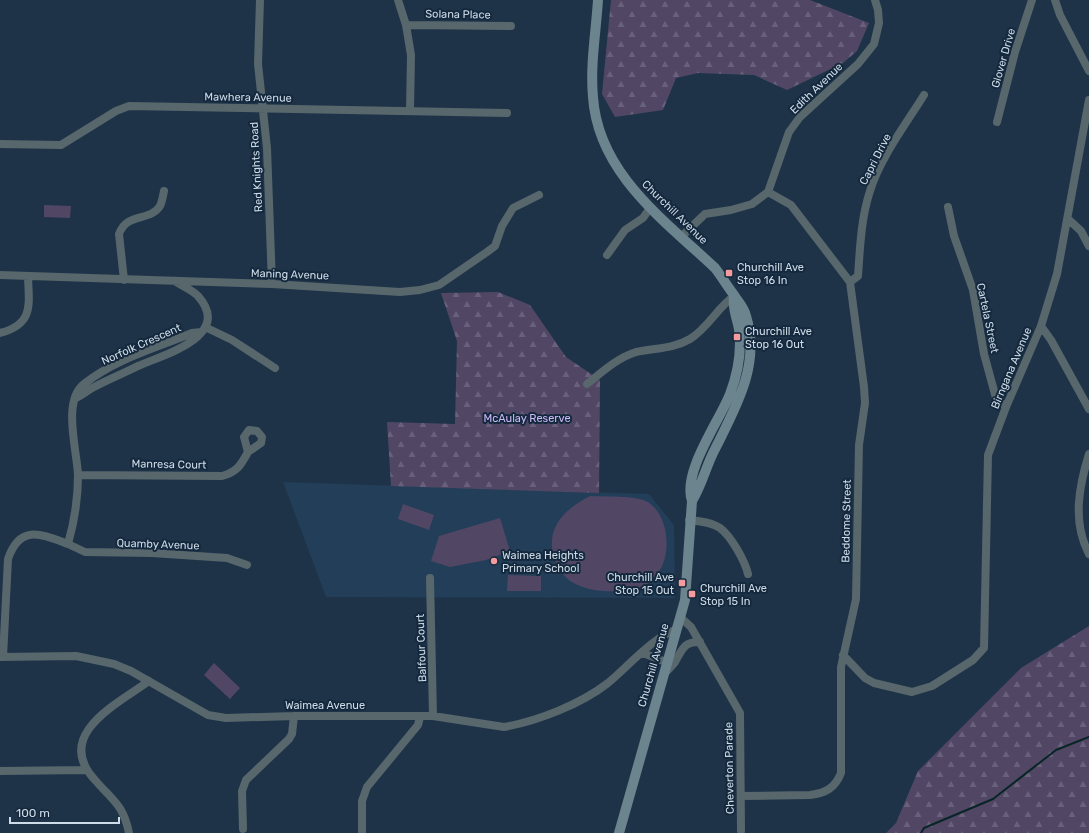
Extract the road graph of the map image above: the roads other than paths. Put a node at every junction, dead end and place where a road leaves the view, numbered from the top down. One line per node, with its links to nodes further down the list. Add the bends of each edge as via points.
1 (260, 0): 12 (street, Red Knights Road, via 258,64)
2 (398, 0): 7 (street)
3 (598, 0): 20 (street, Churchill Avenue, via 593,68 595,114 605,146 621,174)
4 (875, 0): 18 (street, Edith Avenue, via 879,23 874,44 858,64 800,116 790,132)
5 (1032, 0): 15 (street, Glover Drive, via 1015,52)
6 (1055, 0): 9 (street)
7 (406, 25): 8 (street, Solana Place); 13 (street, via 412,56)
8 (511, 26)
9 (1089, 72)
10 (924, 95): 30 (street, Capri Drive, via 880,167 870,190 865,211 858,276)
11 (1089, 100): 22 (street, Birngana Avenue)
12 (263, 109): 13 (street, Mawhera Avenue); 16 (street, Mawhera Avenue, via 129,106 116,111 62,145); 31 (street, Red Knights Road, via 268,155)
13 (410, 111): 14 (street, Mawhera Avenue)
14 (507, 113)
15 (997, 122)
16 (0, 144)
17 (164, 191): 28 (street, via 160,206 154,212 129,221 119,234)
18 (768, 192): 23 (street, via 752,204 705,214); 30 (street, Beddome Street, via 791,205)
19 (539, 195): 31 (street, Maning Avenue, via 513,208 502,226 495,246 439,285 400,292)
20 (650, 208): 23 (street, Churchill Avenue); 25 (street, via 643,218 625,230)
21 (948, 208): 38 (street, Cartela Street, via 954,236 973,290 984,354 996,398)
22 (1068, 219): 24 (street, via 1081,231); 33 (street, Birngana Avenue, via 1057,274)
23 (682, 236): 32 (street, Churchill Avenue, via 715,268)
24 (1089, 246)
25 (607, 255)
26 (0, 276): 27 (street, Maning Avenue)
27 (28, 277): 28 (street, Maning Avenue); 35 (street, via 29,309 25,317 18,325)
28 (124, 280): 29 (street, Maning Avenue)
29 (174, 281): 31 (street, Maning Avenue); 34 (street, via 197,295 206,308 208,319)
30 (850, 282): 53 (street, Beddome Street, via 865,403 859,445 856,600)
31 (272, 284)
32 (734, 296): 37 (street, via 691,338 670,346 636,352 616,361); 43 (street, Churchill Avenue, via 746,315 751,348 749,369 741,397 692,501)
33 (1041, 326): 38 (street, Birngana Avenue); 39 (street)
34 (203, 329): 36 (street, via 232,340); 42 (street, Norfolk Crescent, via 121,362 83,384 78,391 72,414)
35 (0, 333)
36 (274, 368)
37 (587, 384)
38 (1006, 407): 53 (street, Birngana Avenue, via 990,445 986,466 984,648 973,660 932,686 912,692 874,683 865,678)
39 (1089, 409)
40 (248, 452): 42 (street, Manresa Court, via 241,466 232,473 222,476)
41 (1089, 454): 45 (street, via 1080,486 1079,518 1081,534)
42 (78, 475): 44 (street, Norfolk Crescent)
43 (689, 520): 47 (street, via 720,528 744,561); 49 (street, Churchill Avenue, via 686,593)
44 (68, 544): 46 (street, Quamby Avenue, via 86,552 215,557); 54 (street, via 42,534 33,534 23,537 11,549)
45 (1089, 554)
46 (247, 565)
47 (748, 574)
48 (430, 578): 59 (street, Balfour Court)
49 (680, 617): 50 (street, Churchill Avenue); 51 (street, Cheverton Parade, via 691,627)
50 (676, 630): 52 (street, Waimea Avenue, via 661,637); 55 (street, Churchill Avenue)
51 (700, 642): 56 (street, via 687,643 683,646 674,664); 63 (street, Cheverton Parade, via 740,713)
52 (643, 653): 55 (street); 59 (street, Waimea Avenue, via 588,697 515,725 491,726)
53 (843, 655): 63 (street, Beddome Street, via 841,773 837,782 821,793 810,795)
54 (1, 657): 57 (street, Waimea Avenue, via 76,656 114,664)
55 (666, 662): 56 (street, Churchill Avenue)
56 (662, 676): 68 (street, Churchill Avenue)
57 (149, 681): 58 (street, Waimea Avenue, via 208,715 226,718); 61 (street, via 96,719 88,728 81,744 81,760)
58 (294, 716): 60 (street, Waimea Avenue); 64 (street, via 289,739 246,780 242,791)
59 (432, 716): 60 (street, Waimea Avenue)
60 (420, 717): 67 (street, via 418,725 367,787 362,801)
61 (86, 770): 62 (street); 66 (street, via 122,810)
62 (0, 771)
63 (740, 796): 65 (street, Cheverton Parade)
64 (243, 829)
65 (741, 831)
66 (129, 833)
67 (362, 833)
68 (619, 833)

